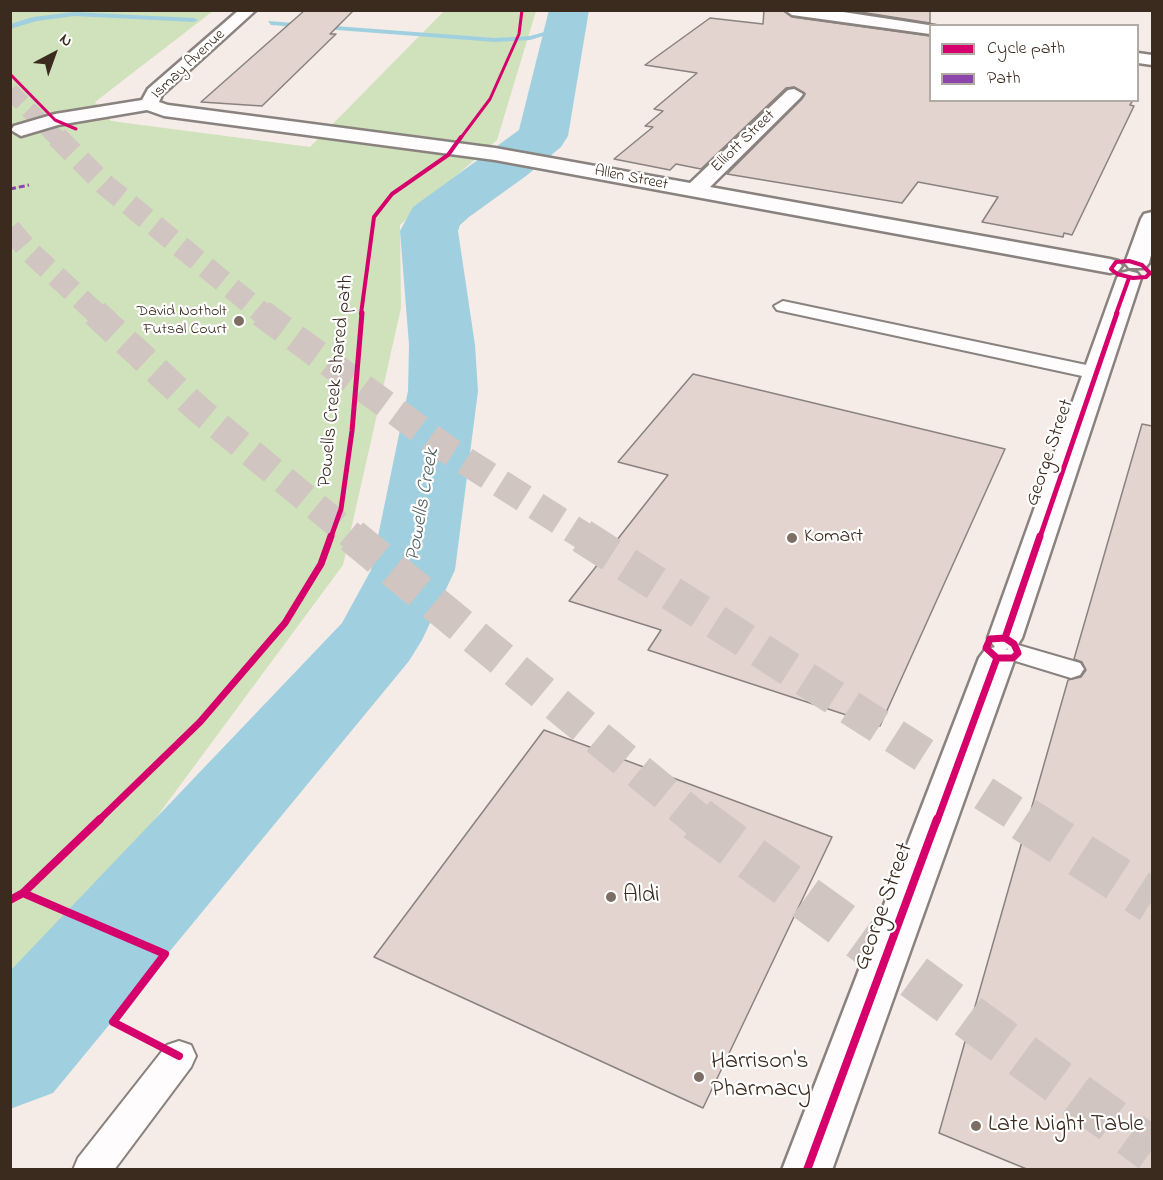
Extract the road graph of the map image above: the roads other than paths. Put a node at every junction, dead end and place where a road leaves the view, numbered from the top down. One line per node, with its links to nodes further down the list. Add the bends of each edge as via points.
1 (249, 10): 5 (street, Ismay Avenue, via 154,93)
2 (792, 10): 3 (street)
3 (929, 29)
4 (794, 94): 7 (street, Elliott Street)
5 (149, 105): 6 (street, Ismay Avenue, via 55,120); 7 (street, Allen Street, via 428,143)
6 (21, 130)
7 (694, 191): 9 (street, Allen Street)
8 (1152, 219): 9 (street, George Street)
9 (1125, 269): 11 (street, George Street)
10 (783, 306): 11 (lane)
11 (1096, 373): 12 (street, George Street)
12 (1006, 650): 13 (lane); 16 (street, George Street)
13 (1071, 669)
14 (179, 1056): 15 (lane)
15 (91, 1170)
16 (807, 1170)

